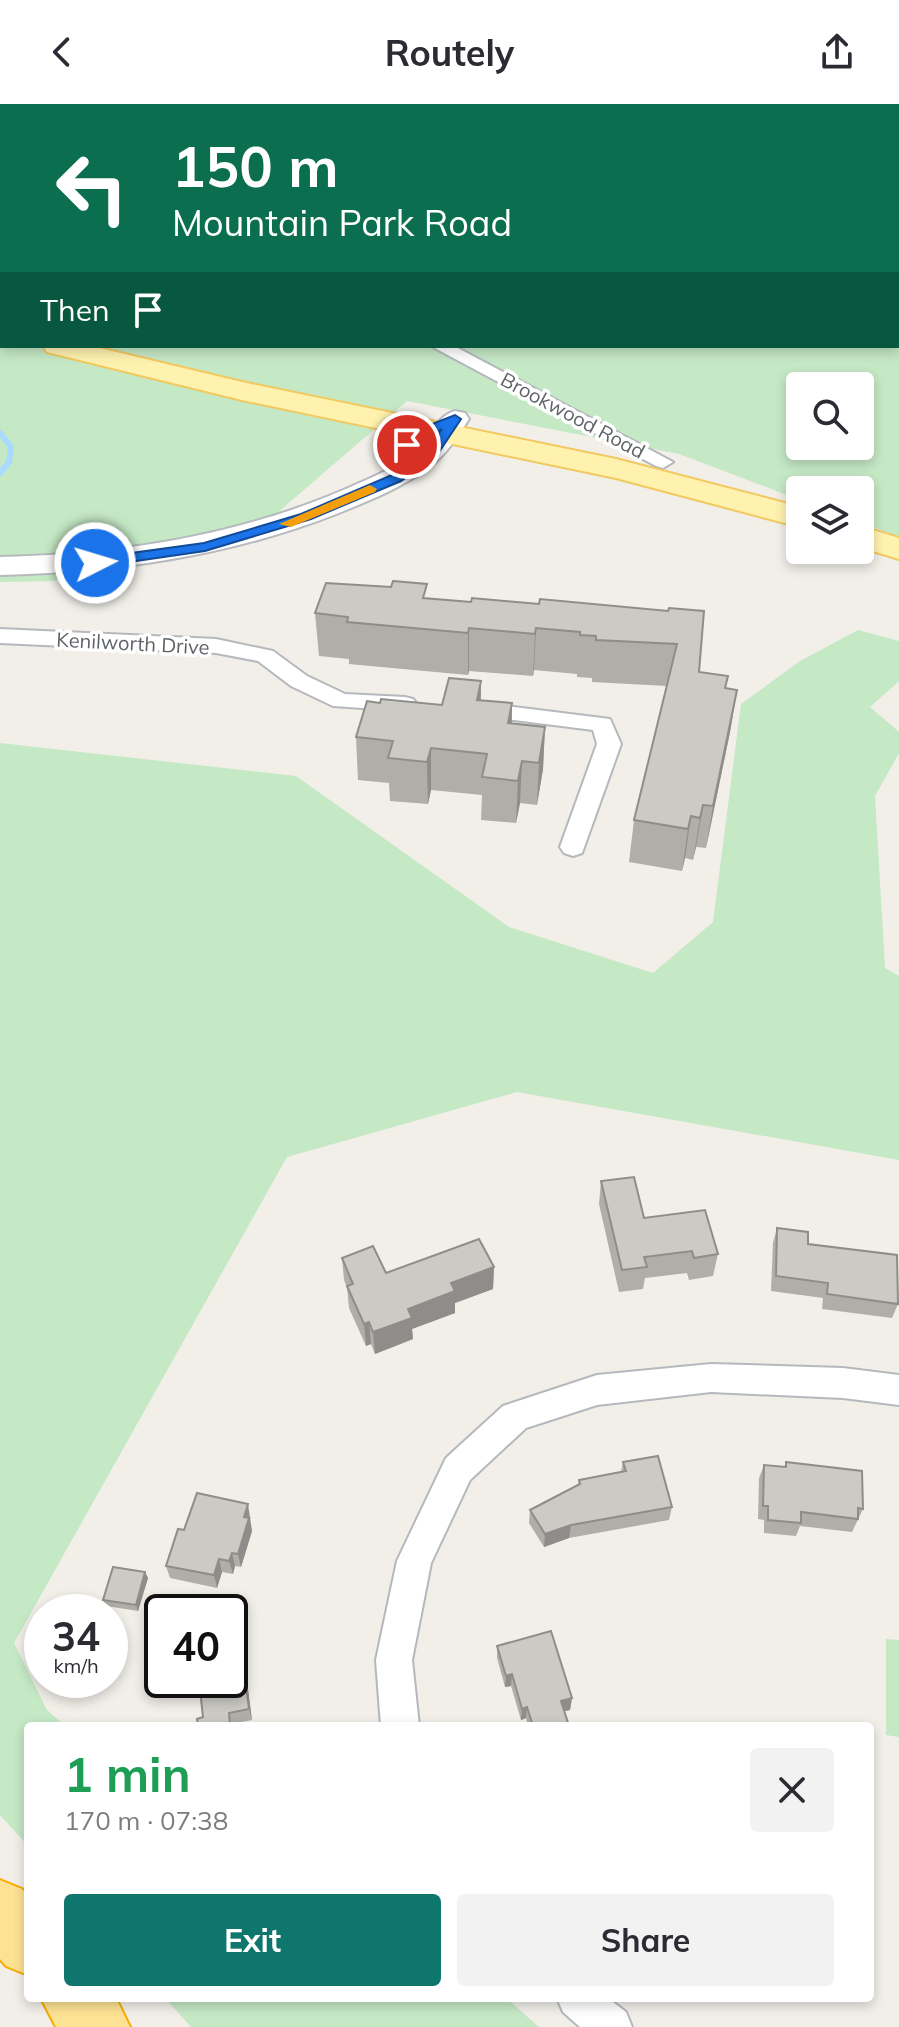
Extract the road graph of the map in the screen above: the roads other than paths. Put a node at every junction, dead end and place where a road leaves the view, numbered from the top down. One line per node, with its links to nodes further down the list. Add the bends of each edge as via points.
1 (66, 348): 4 (main road)
2 (109, 348): 4 (main road)
3 (444, 348): 5 (street, Brookwood Road)
4 (443, 428): 5 (main road); 7 (main road); 12 (street, via 432,452 397,478 306,517 205,547 136,559)
5 (663, 462): 6 (main road)
6 (786, 494)
7 (786, 513)
8 (874, 521): 9 (main road)
9 (899, 529)
10 (874, 541): 11 (main road)
11 (899, 549)
12 (0, 566)
13 (0, 636): 14 (street, Kenilworth Drive, via 216,646 265,656 299,681 341,701 438,705 602,724 609,744)
14 (573, 847)
15 (899, 1390): 16 (street, via 711,1378 597,1390 515,1417 458,1469 414,1561 394,1660)
16 (400, 1722)
17 (0, 1911): 18 (highway)
18 (24, 1939)
19 (76, 2002): 21 (highway)
20 (582, 2002): 22 (street)
21 (98, 2027)
22 (611, 2027)

